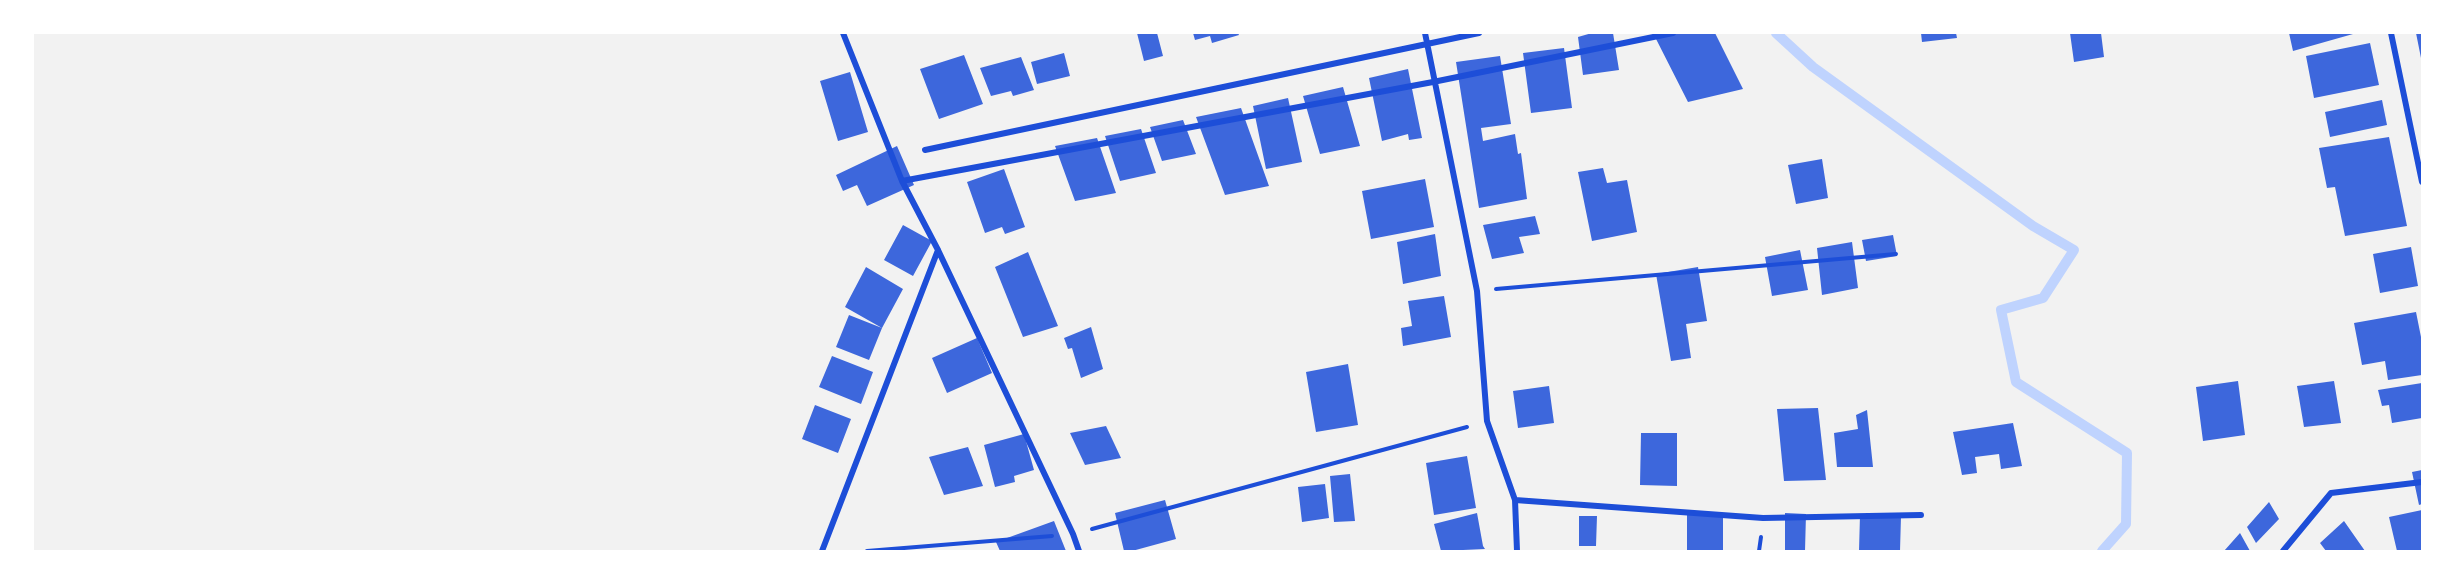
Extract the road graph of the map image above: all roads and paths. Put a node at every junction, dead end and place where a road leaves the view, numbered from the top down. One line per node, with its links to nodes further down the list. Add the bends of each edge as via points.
1 (843, 33): 9 (street)
2 (1425, 33): 6 (street)
3 (1479, 33): 6 (street)
4 (1673, 33): 7 (street)
5 (2391, 33): 10 (street)
6 (1427, 44): 7 (street); 8 (street)
7 (1433, 81): 9 (street); 13 (street)
8 (925, 150)
9 (902, 181): 11 (street)
10 (2422, 182)
11 (938, 250): 18 (street); 19 (street)
12 (1896, 254): 13 (path)
13 (1477, 291): 14 (street)
14 (1487, 421): 16 (street); 18 (path)
15 (2422, 482): 23 (street, via 2331,493)
16 (1515, 500): 17 (street, via 1763,518); 22 (street)
17 (1921, 515)
18 (1073, 534): 20 (path); 21 (street)
19 (822, 551)
20 (867, 551)
21 (1079, 551)
22 (1517, 551)
23 (2283, 551)

